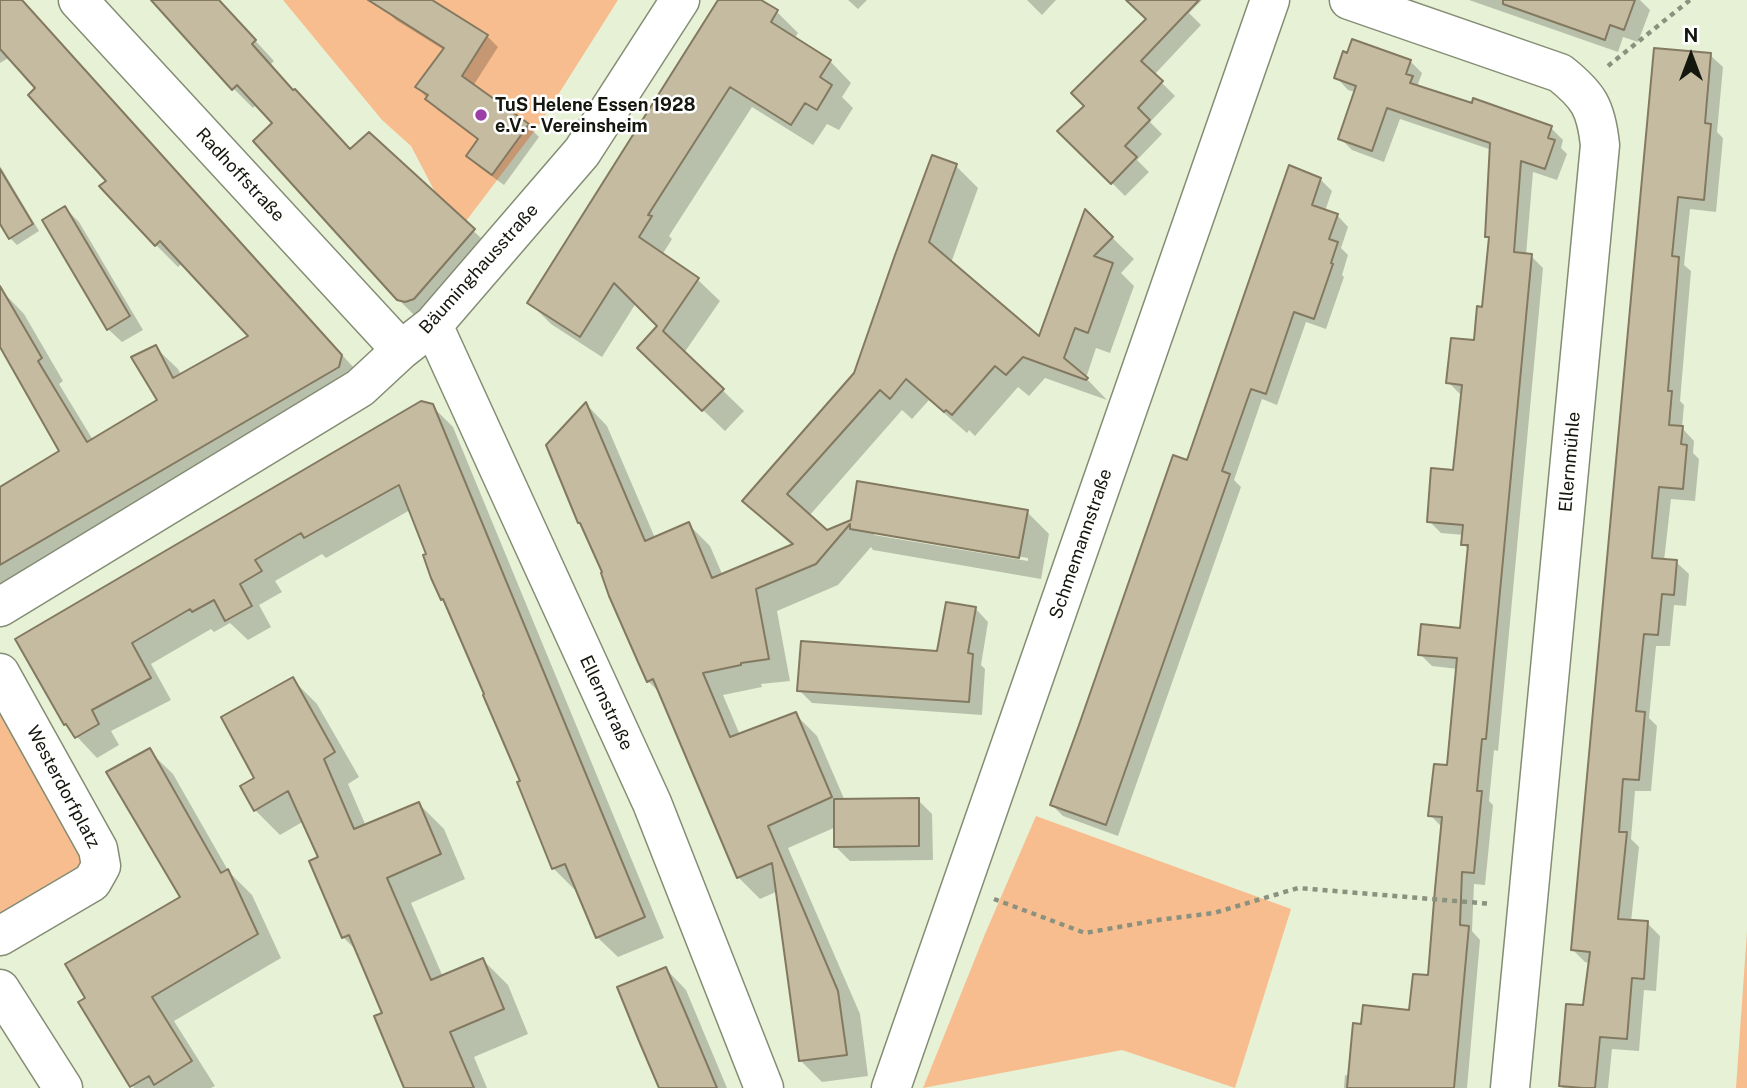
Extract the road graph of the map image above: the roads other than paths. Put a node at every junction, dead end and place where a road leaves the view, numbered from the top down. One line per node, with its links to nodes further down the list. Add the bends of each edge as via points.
1 (78, 0): 6 (street, Radhoffstraße)
2 (680, 0): 5 (street, Bäuminghausstraße, via 582,152)
3 (1270, 0): 13 (street, Schmemannstraße)
4 (1349, 0): 14 (street, Ellernmühle, via 1560,73 1580,88 1597,121 1600,145)
5 (433, 325): 6 (street, Bäuminghausstraße); 12 (street, Ellernstraße, via 652,803)
6 (401, 351): 7 (street, Bäuminghausstraße, via 360,387)
7 (0, 607)
8 (0, 673): 9 (street, Westerdorfplatz, via 98,849 101,866 92,881)
9 (0, 936)
10 (0, 989): 11 (street)
11 (63, 1088)
12 (764, 1088)
13 (891, 1088)
14 (1510, 1088)

